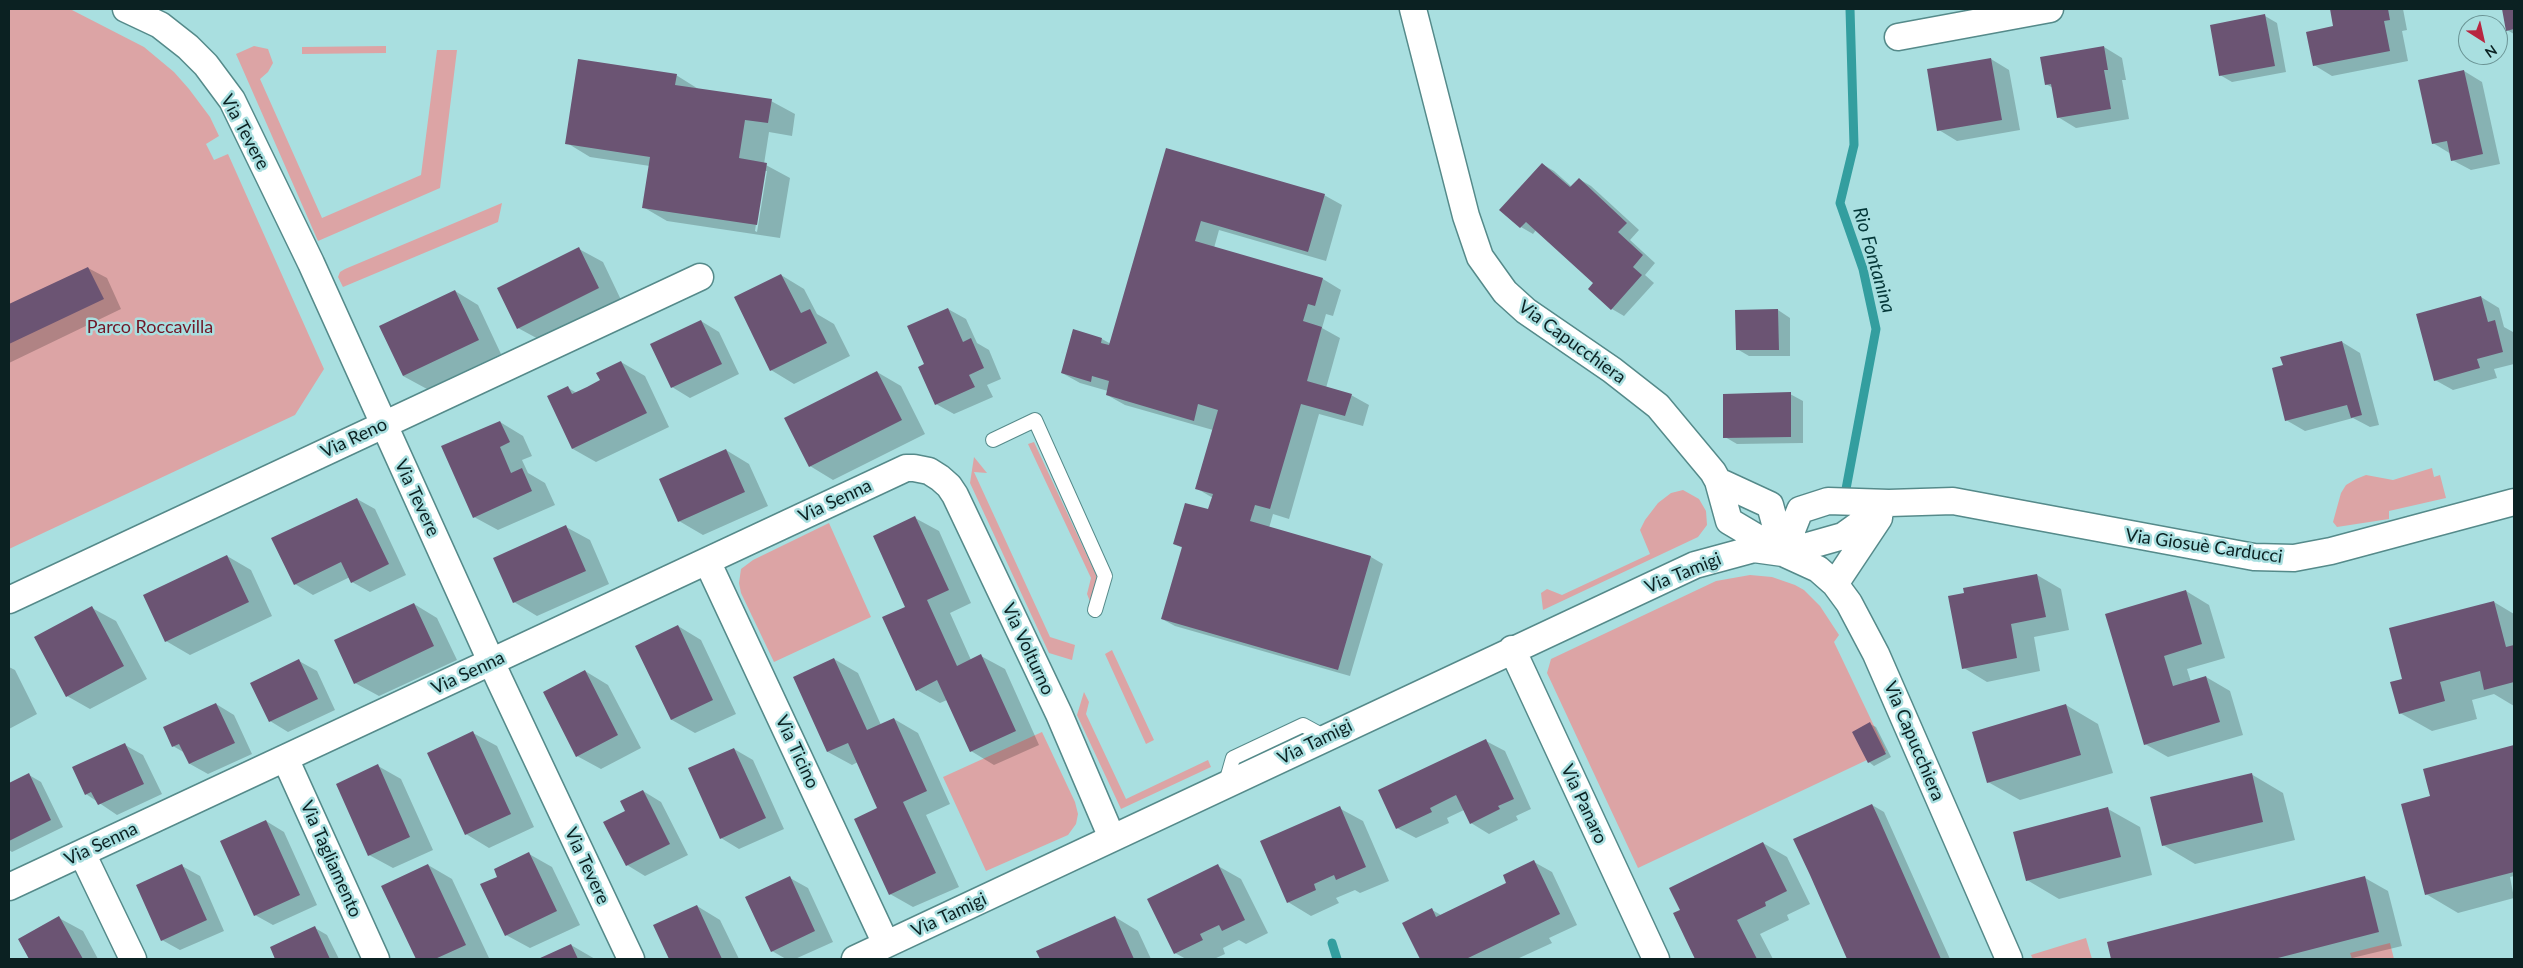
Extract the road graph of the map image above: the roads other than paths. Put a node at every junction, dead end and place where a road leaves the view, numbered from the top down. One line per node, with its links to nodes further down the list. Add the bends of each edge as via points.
1 (126, 9): 6 (street, Via Tevere, via 160,25 188,47 232,100 311,263)
2 (1413, 9): 9 (street, Via Capucchiera, via 1466,216 1480,256 1505,292 1526,311 1658,406)
3 (2050, 9): 4 (street)
4 (1898, 36)
5 (700, 277): 6 (street, Via Reno)
6 (383, 425): 15 (street, Via Reno); 18 (street, Via Tevere)
7 (993, 440): 16 (lane, via 1035,420 1105,576)
8 (929, 471): 13 (street, Via Senna, via 906,468); 20 (street, Via Volturno, via 949,486 954,495 1059,714)
9 (1718, 481): 12 (street, Via Capucchiera, via 1729,521); 12 (street, Via Capucchiera, via 1770,505)
10 (2514, 502): 11 (street, Via Giosuè Carducci, via 2294,558 2254,557 1953,501)
11 (1889, 504): 12 (street, via 1843,536); 12 (street, Via Giosuè Carducci, via 1849,502 1824,528); 14 (street)
12 (1783, 553): 14 (street, Via Capucchiera, via 1818,569); 17 (street, Via Tamigi, via 1754,549 1695,564)
13 (707, 561): 18 (street, Via Senna); 23 (street, Via Ticino)
14 (1835, 584): 29 (street, Via Capucchiera, via 1854,610 1876,654)
15 (9, 600)
16 (1095, 610)
17 (1512, 649): 20 (street, Via Tamigi); 28 (street, Via Panaro)
18 (492, 662): 19 (street, Via Senna); 26 (street, Via Tevere)
19 (285, 758): 21 (street, Via Senna); 25 (street, Via Tagliamento)
20 (1112, 838): 23 (street, Via Tamigi)
21 (82, 853): 22 (street, Via Senna); 24 (street)
22 (9, 887)
23 (886, 950): 27 (street, Via Tamigi)
24 (133, 959)
25 (376, 959)
26 (631, 959)
27 (855, 959)
28 (1656, 959)
29 (2009, 959)

